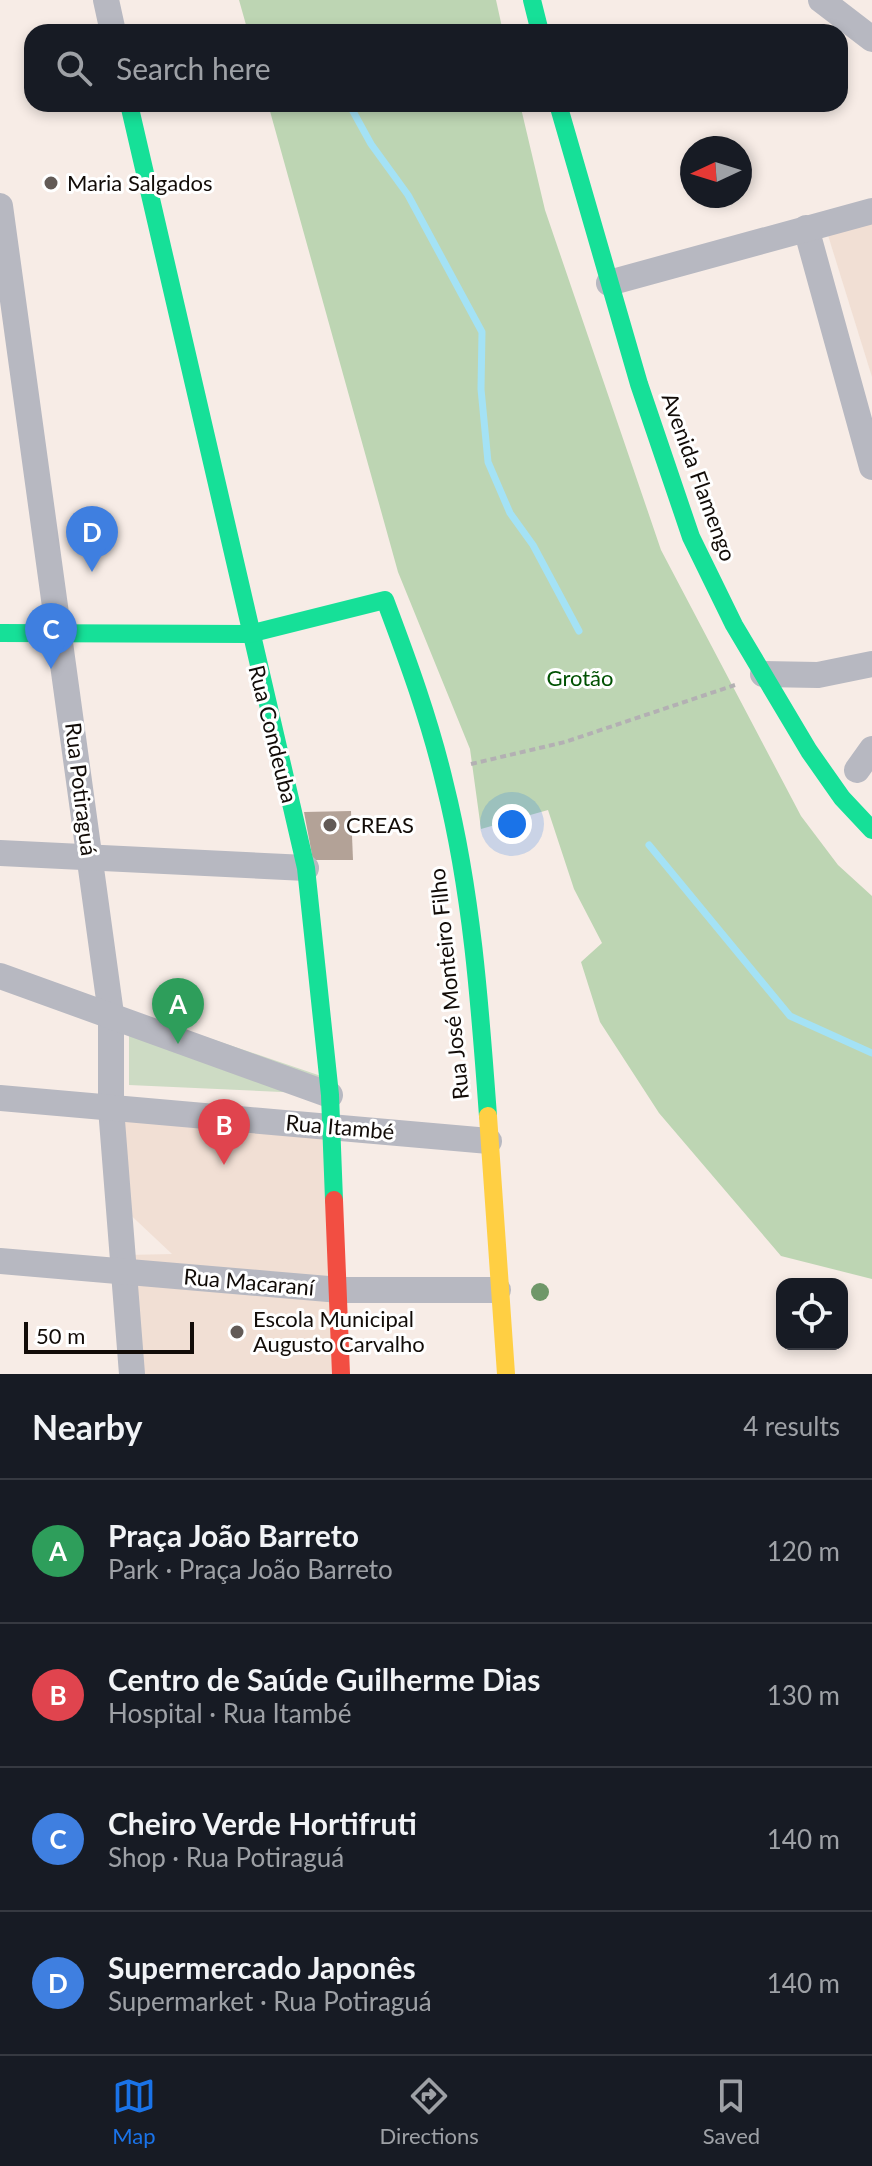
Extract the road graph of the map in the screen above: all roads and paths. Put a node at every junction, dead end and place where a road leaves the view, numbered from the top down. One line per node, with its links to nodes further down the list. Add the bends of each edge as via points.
1 (106, 0): 4 (street)
2 (532, 0): 5 (street)
3 (821, 0): 6 (street)
4 (111, 24)
5 (538, 24)
6 (872, 39)
7 (131, 112): 17 (street, Rua Condeuba)
8 (560, 112): 13 (street, Avenida Flamengo)
9 (0, 206): 12 (street, Rua Potiraguá)
10 (872, 211): 11 (street)
11 (806, 228): 13 (street); 14 (street)
12 (5, 274): 16 (street, Rua Potiraguá)
13 (609, 283): 19 (street, Avenida Flamengo, via 681,511)
14 (872, 467)
15 (0, 633): 16 (street)
16 (62, 634): 17 (street); 23 (street, Rua Potiraguá)
17 (249, 634): 20 (street, Rua José Monteiro Filho, via 385,600 405,644); 24 (street, Rua Condeuba)
18 (872, 664): 19 (street, via 818,675)
19 (763, 674): 20 (path, via 565,742); 21 (street, Avenida Flamengo, via 817,763)
20 (444, 770): 31 (street, Rua José Monteiro Filho, via 470,912)
21 (872, 830)
22 (0, 853): 23 (street)
23 (89, 857): 24 (street); 26 (street, Rua Potiraguá)
24 (306, 868): 27 (street, Rua Condeuba)
25 (0, 976): 26 (street)
26 (111, 1014): 27 (street); 29 (street, Rua Potiraguá)
27 (330, 1095): 30 (street, Rua Condeuba)
28 (0, 1098): 29 (street, Rua Itambé)
29 (111, 1108): 30 (street, Rua Itambé); 33 (street, Rua Potiraguá)
30 (329, 1125): 31 (street, Rua Itambé); 34 (street, Rua Condeuba)
31 (489, 1141): 35 (street, Rua José Monteiro Filho)
32 (0, 1261): 33 (street, Rua Macaraní)
33 (125, 1271): 34 (street, Rua Macaraní); 36 (street, Rua Potiraguá)
34 (340, 1290): 35 (street, Rua Macaraní); 37 (street, Rua Condeuba)
35 (498, 1290): 38 (street, Rua José Monteiro Filho)
36 (132, 1374)
37 (341, 1374)
38 (506, 1374)

